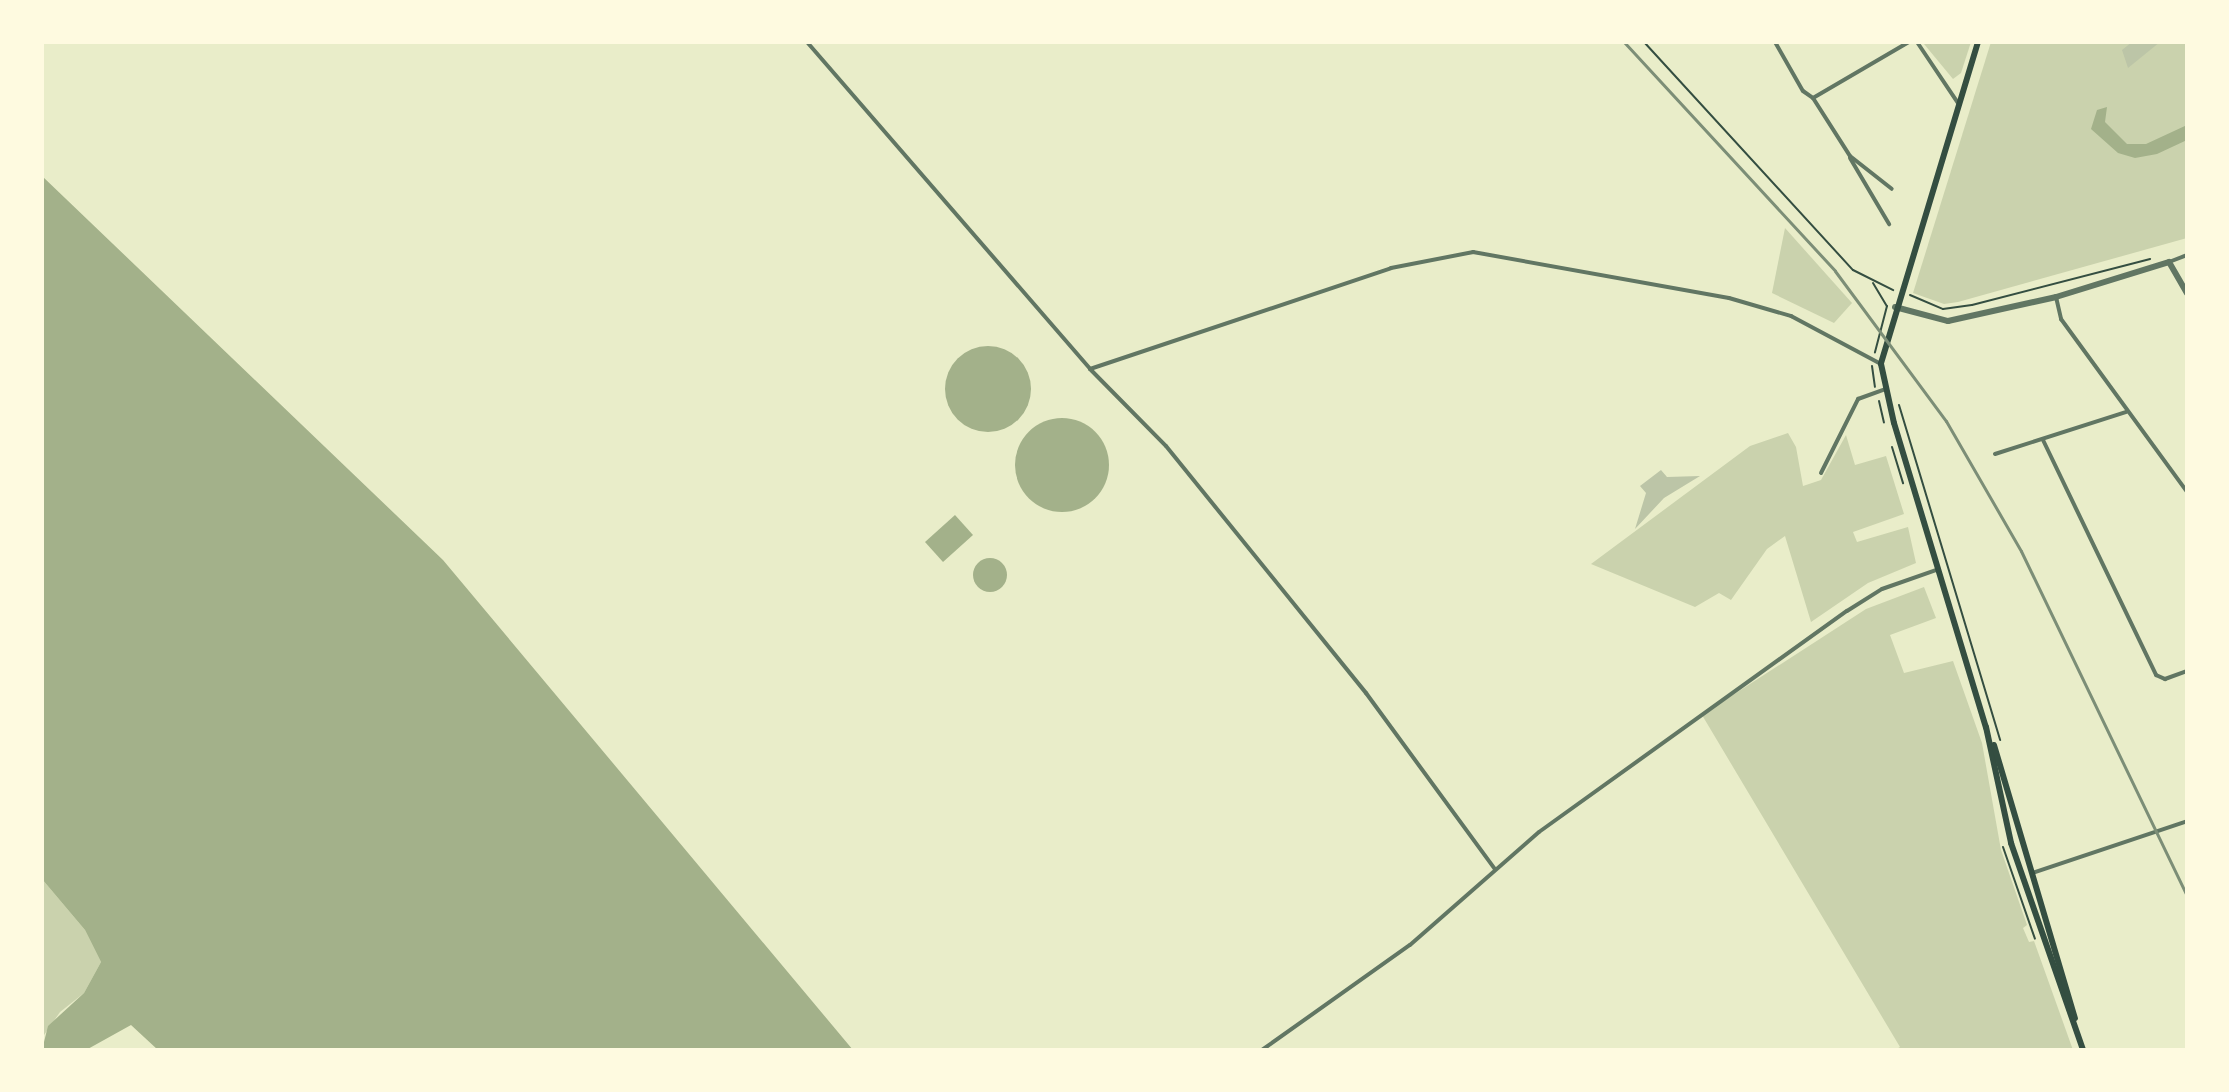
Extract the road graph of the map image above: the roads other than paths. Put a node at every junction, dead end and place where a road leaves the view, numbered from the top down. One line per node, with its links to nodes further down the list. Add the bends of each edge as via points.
1 (807, 42): 17 (street)
2 (1775, 42): 6 (street, via 1803,91)
3 (1909, 42): 6 (street)
4 (1917, 42): 7 (street)
5 (1978, 42): 7 (main road)
6 (1813, 98): 8 (street)
7 (1959, 103): 15 (main road)
8 (1850, 156): 9 (street); 10 (street, via 1854,172)
9 (1892, 189)
10 (1889, 224)
11 (2187, 255): 12 (street)
12 (2169, 262): 13 (street); 14 (street)
13 (2187, 293)
14 (2056, 297): 15 (street, via 1948,321); 19 (street, via 2061,319)
15 (1891, 306): 16 (main road)
16 (1881, 364): 17 (street, via 1791,316 1729,298 1473,252 1391,268); 18 (main road)
17 (1090, 369): 28 (street, via 1166,446)
18 (1885, 389): 22 (street, via 1858,399); 24 (main road)
19 (2126, 412): 20 (street); 23 (street)
20 (2043, 440): 21 (street); 25 (street, via 2156,675 2165,679)
21 (1995, 454)
22 (1821, 473)
23 (2187, 492)
24 (1939, 569): 26 (main road); 28 (street, via 1865,598)
25 (2187, 671)
26 (1986, 727): 29 (main road); 30 (main road, via 2011,843)
27 (2187, 821): 29 (street)
28 (1495, 869): 31 (street, via 1410,945)
29 (2032, 873): 30 (main road)
30 (2077, 1029): 32 (main road)
31 (1262, 1050)
32 (2083, 1050)

